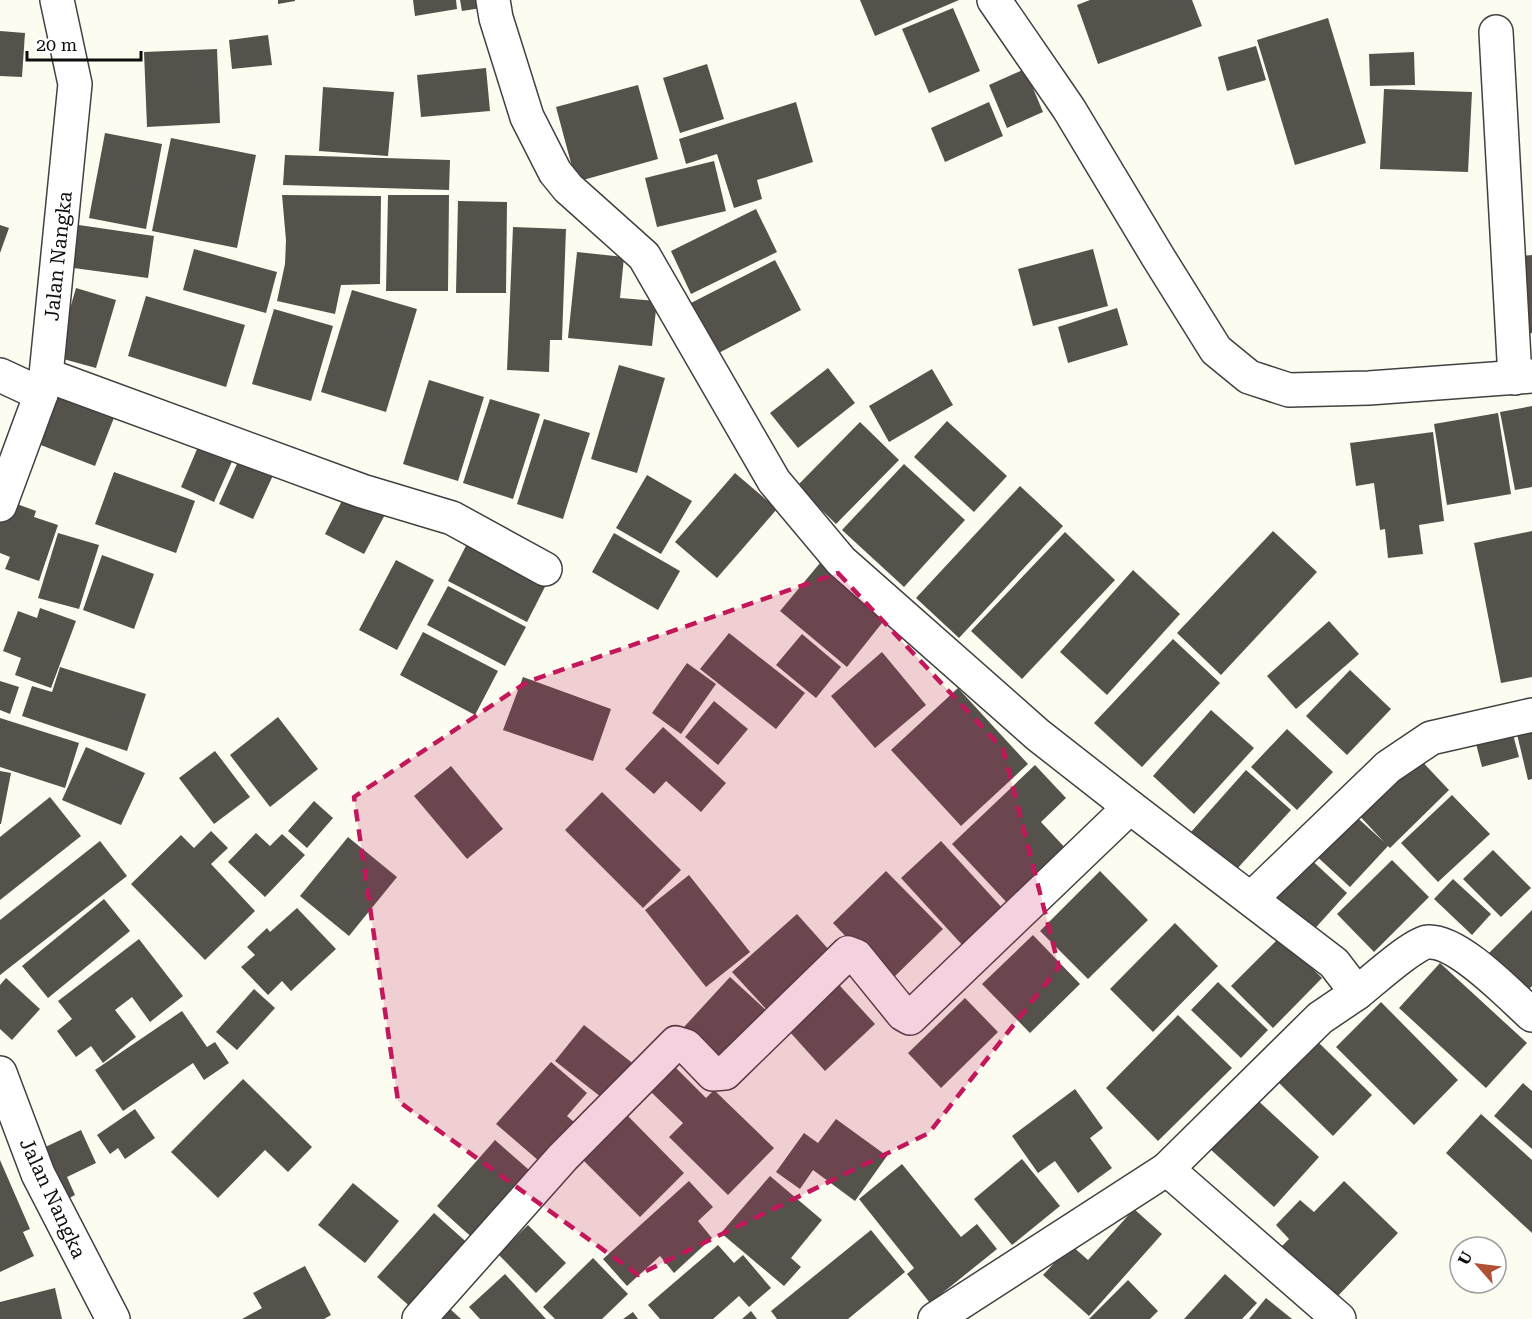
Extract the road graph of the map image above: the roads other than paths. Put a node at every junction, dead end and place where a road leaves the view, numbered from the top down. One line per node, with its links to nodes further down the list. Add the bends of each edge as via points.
1 (57, 0): 7 (street, Jalan Nangka, via 75,84)
2 (493, 0): 11 (street, via 527,117 555,172 644,256 774,481 841,561 1038,735)
3 (994, 0): 6 (street, via 1069,109 1216,350 1249,377 1289,390)
4 (1496, 32): 6 (street)
5 (0, 375): 7 (street)
6 (1524, 377)
7 (44, 384): 8 (street, Jalan Nangka); 9 (street, via 452,518)
8 (0, 505)
9 (545, 569)
10 (1532, 715): 12 (street, via 1431,738 1388,767)
11 (1130, 807): 12 (street); 18 (street, via 910,1018 856,956 848,952 725,1073 713,1074 686,1046 676,1044 563,1157)
12 (1251, 899): 13 (street, via 1334,963)
13 (1357, 993): 14 (street, via 1427,941 1468,957); 16 (street, via 1320,1018)
14 (1532, 1015)
15 (0, 1073): 17 (street, Jalan Nangka, via 38,1174)
16 (1167, 1169): 19 (street); 20 (street)
17 (113, 1319)
18 (419, 1319)
19 (935, 1319)
20 (1339, 1319)

